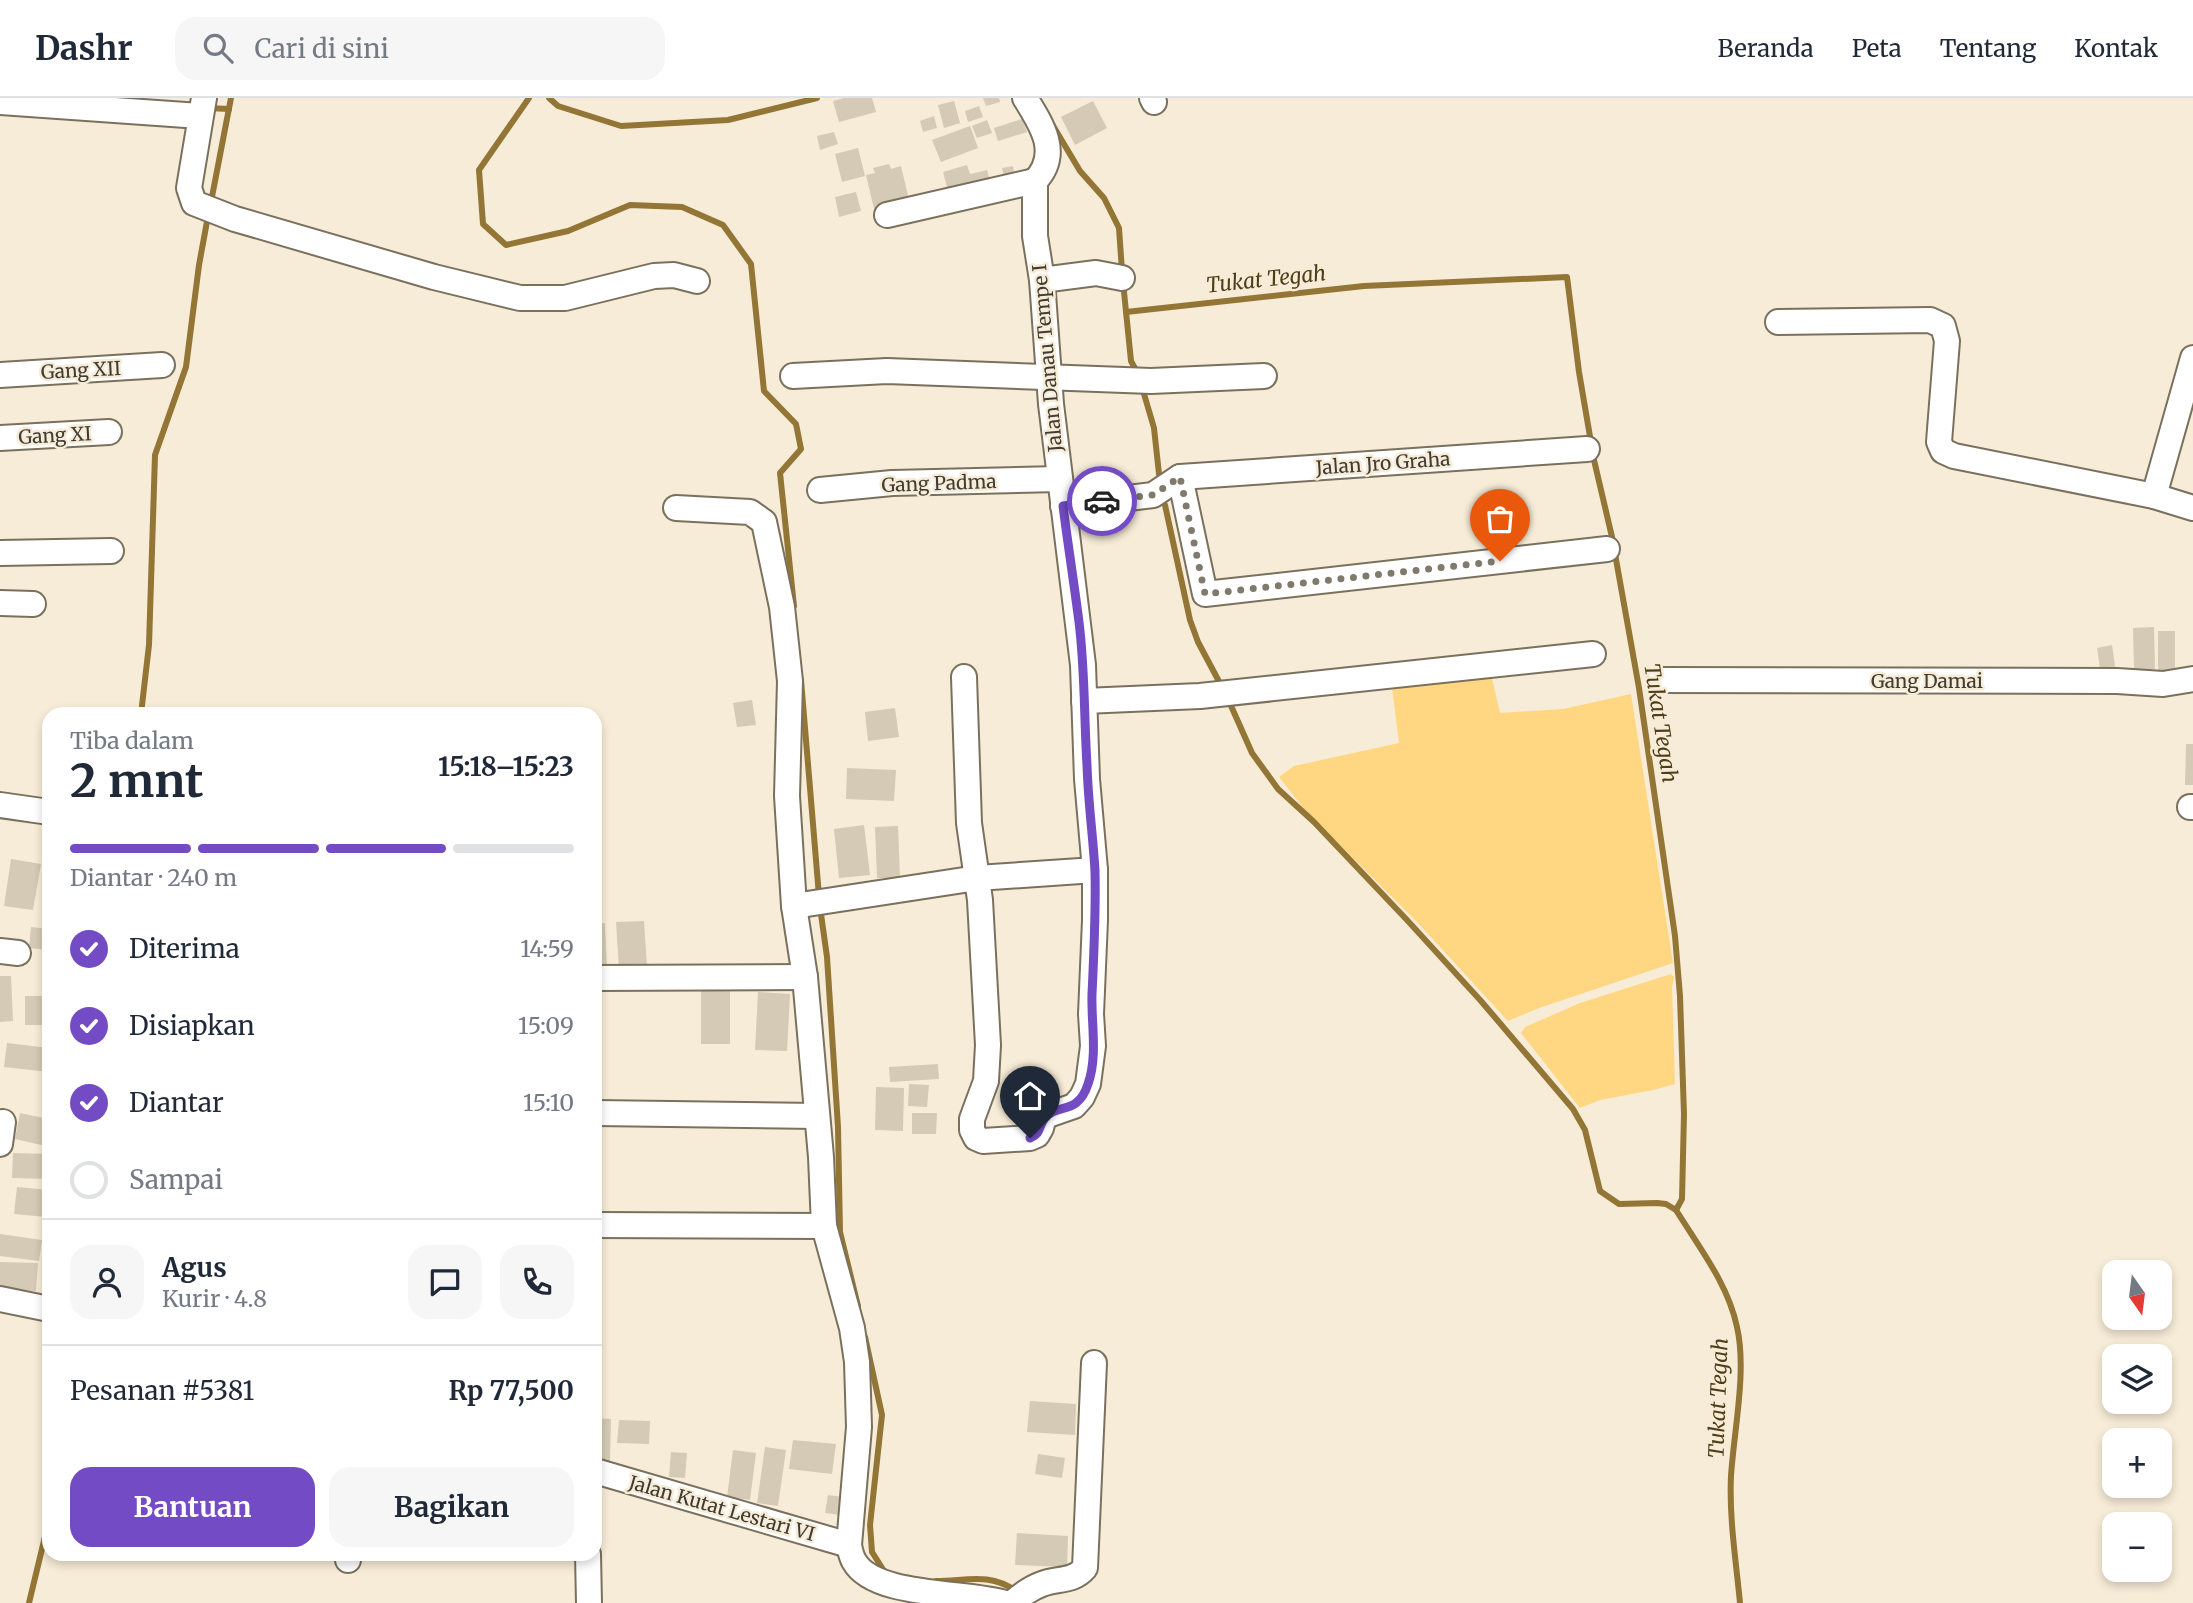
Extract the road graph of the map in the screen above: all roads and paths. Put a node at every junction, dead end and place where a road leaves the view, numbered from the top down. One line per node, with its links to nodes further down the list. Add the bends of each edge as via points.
1 (1025, 98): 4 (street, Jalan Danau Tempe I, via 1049,155 1044,172)
2 (0, 102): 3 (street)
3 (201, 108): 8 (street, via 189,188 194,203 235,219 520,298 565,299 654,276)
4 (1035, 181): 5 (street); 7 (street, Jalan Danau Tempe I, via 1035,236)
5 (887, 215)
6 (1122, 278): 7 (street, via 1096,273)
7 (1042, 280): 14 (street, Jalan Danau Tempe I)
8 (697, 281)
9 (1779, 322): 22 (street, via 1930,320 1943,327 1947,341 1939,442 1943,450 1954,456)
10 (2193, 358): 22 (street)
11 (162, 365): 12 (street, Gang XII)
12 (0, 375)
13 (793, 376): 14 (street, via 887,371)
14 (1048, 376): 15 (street, via 1118,381); 20 (street, Jalan Danau Tempe I)
15 (1264, 376)
16 (109, 432): 17 (street, Gang XI)
17 (0, 439)
18 (1587, 449): 19 (street, Jalan Jro Graha)
19 (1180, 477): 23 (street, via 1153,495); 26 (street, via 1205,594)
20 (1059, 479): 21 (street, Gang Padma, via 892,483); 23 (street, Jalan Danau Tempe I)
21 (820, 490)
22 (2154, 496): 25 (street)
23 (1063, 506): 35 (street, Jalan Danau Tempe I)
24 (676, 508): 40 (street, via 750,512 764,522 782,607 790,681 786,796)
25 (2193, 508)
26 (1608, 550)
27 (111, 551): 28 (street)
28 (0, 553)
29 (0, 603): 30 (street)
30 (33, 604)
31 (1593, 654): 35 (street, via 1200,696)
32 (964, 677): 39 (street, via 969,823)
33 (2193, 679): 34 (street, Gang Damai, via 2163,684)
34 (1660, 680)
35 (1084, 701): 38 (street, Jalan Danau Tempe I)
36 (0, 805): 37 (street)
37 (42, 811)
38 (1095, 870): 39 (street); 39 (street, Jalan Danau Tempe I, via 1093,1046 1088,1084 1073,1106 1048,1115 1037,1135 984,1141 972,1130 988,1067)
39 (977, 878): 40 (street)
40 (800, 905): 41 (street)
41 (805, 977): 42 (street); 44 (street)
42 (602, 978)
43 (602, 1113): 44 (street)
44 (817, 1116): 46 (street)
45 (602, 1225): 46 (street)
46 (824, 1226): 51 (street, via 858,1362 859,1427)
47 (0, 1298): 48 (street)
48 (42, 1307)
49 (1094, 1363): 53 (street, via 1086,1568 1073,1578 1045,1582)
50 (602, 1473): 51 (street, Jalan Kutat Lestari VI)
51 (849, 1545): 53 (street, via 854,1562 870,1577 906,1589)
52 (588, 1561): 54 (street)
53 (1011, 1602)
54 (589, 1603)

